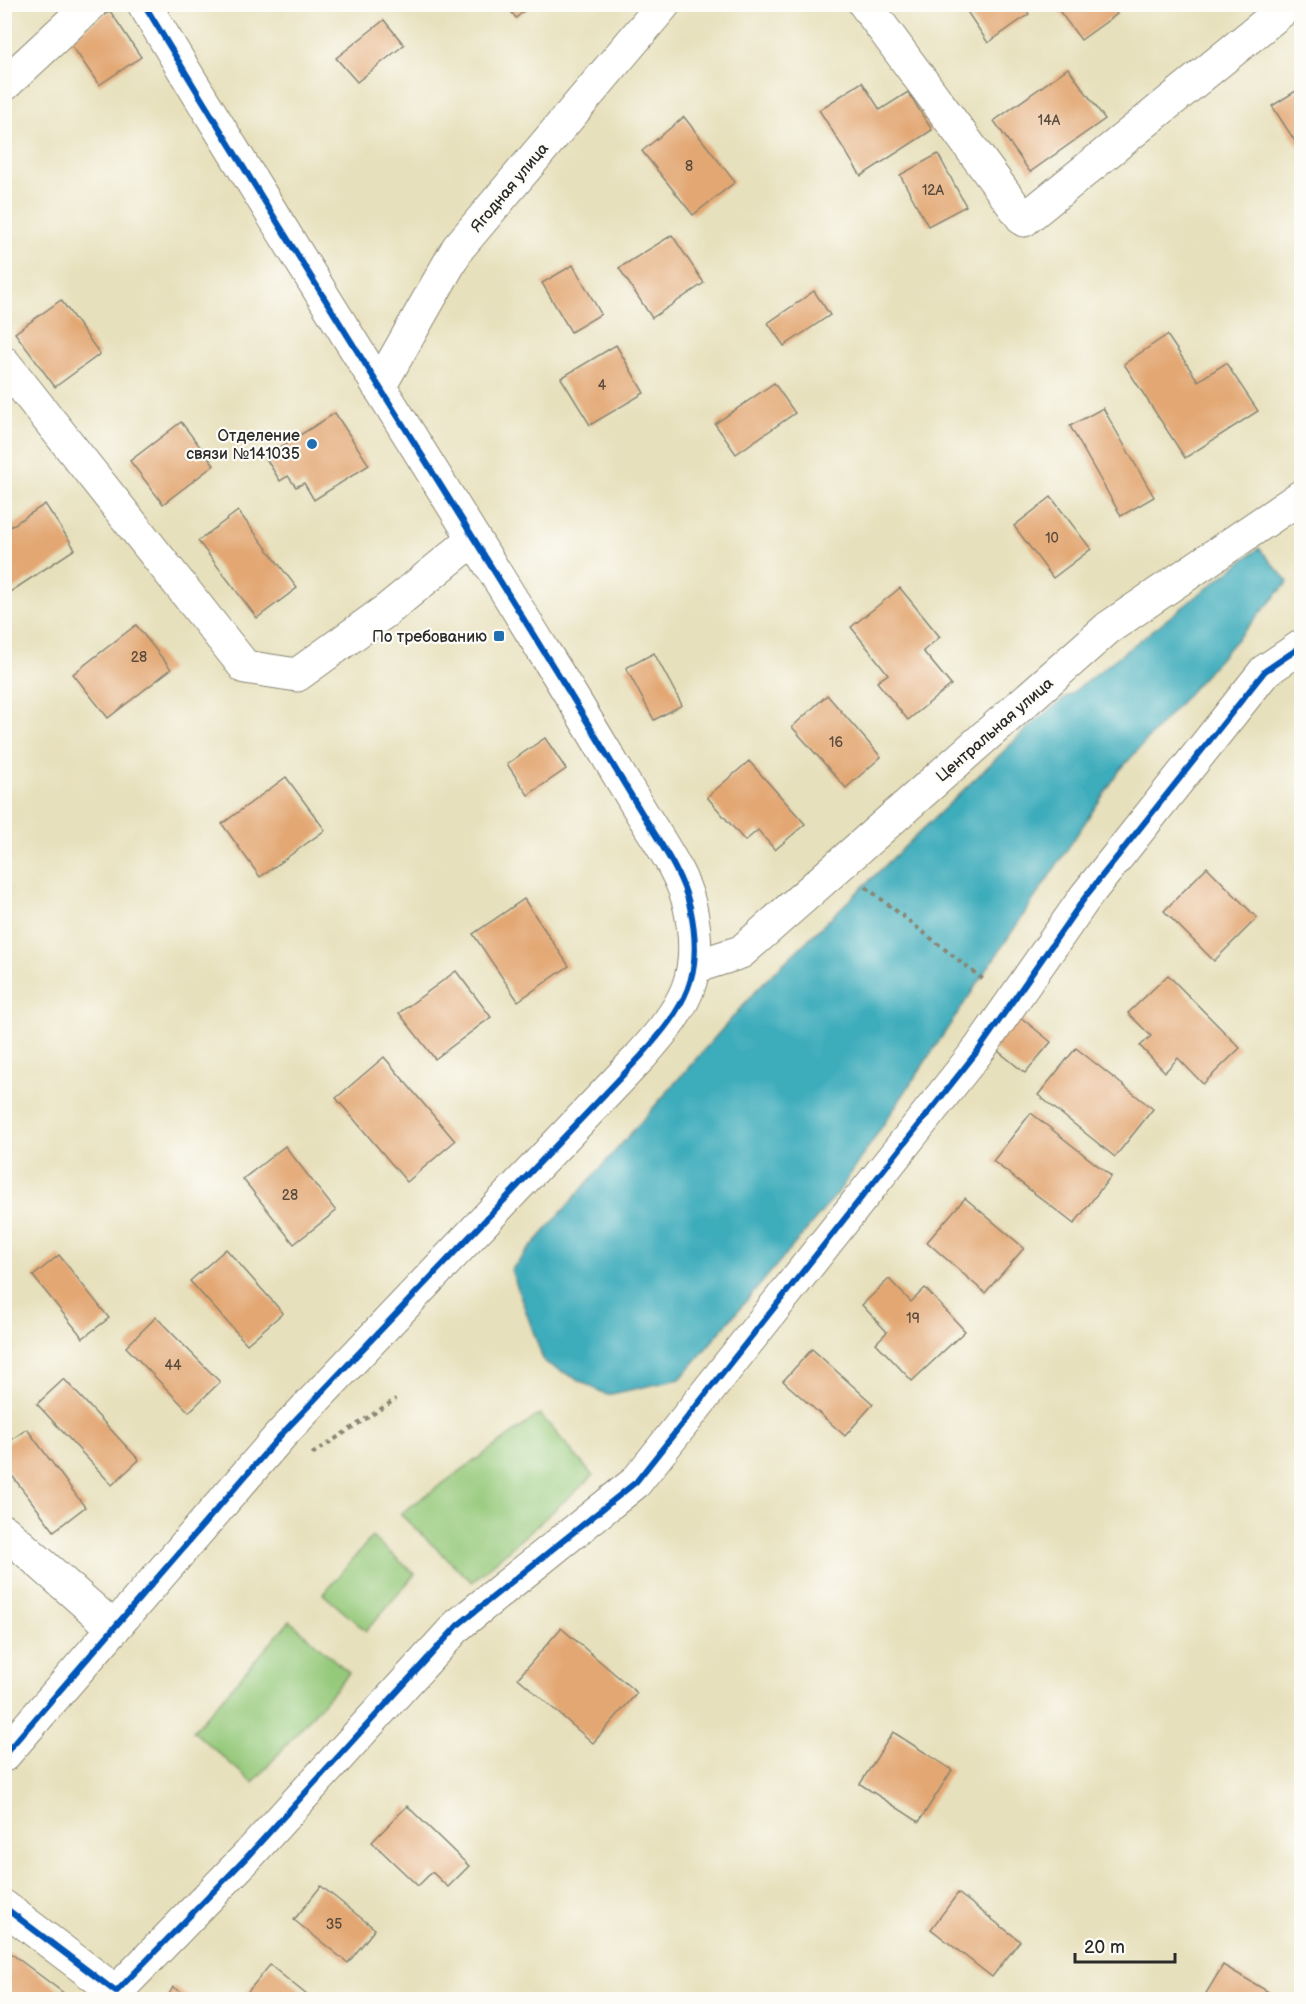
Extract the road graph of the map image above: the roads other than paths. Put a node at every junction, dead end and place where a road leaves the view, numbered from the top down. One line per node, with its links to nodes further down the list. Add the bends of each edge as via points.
1 (91, 4): 6 (street)
2 (144, 4): 8 (street)
3 (664, 4): 8 (street, Ягодная улица, via 458,248)
4 (865, 4): 5 (street, via 1024,220)
5 (1290, 4)
6 (4, 84)
7 (4, 363): 10 (street, via 245,667 297,675 387,610)
8 (379, 387): 10 (street)
9 (1302, 496): 12 (street, Центральная улица, via 1108,628 741,952)
10 (474, 539): 12 (street, via 676,870 691,912)
11 (1302, 646): 16 (street, via 1257,680 1086,896 980,1048 636,1482 458,1625 246,1858 116,1992)
12 (694, 967): 14 (street, via 691,986 671,1023 280,1437)
13 (4, 1531): 14 (street)
14 (114, 1628): 15 (street)
15 (4, 1755)
16 (4, 1907)

